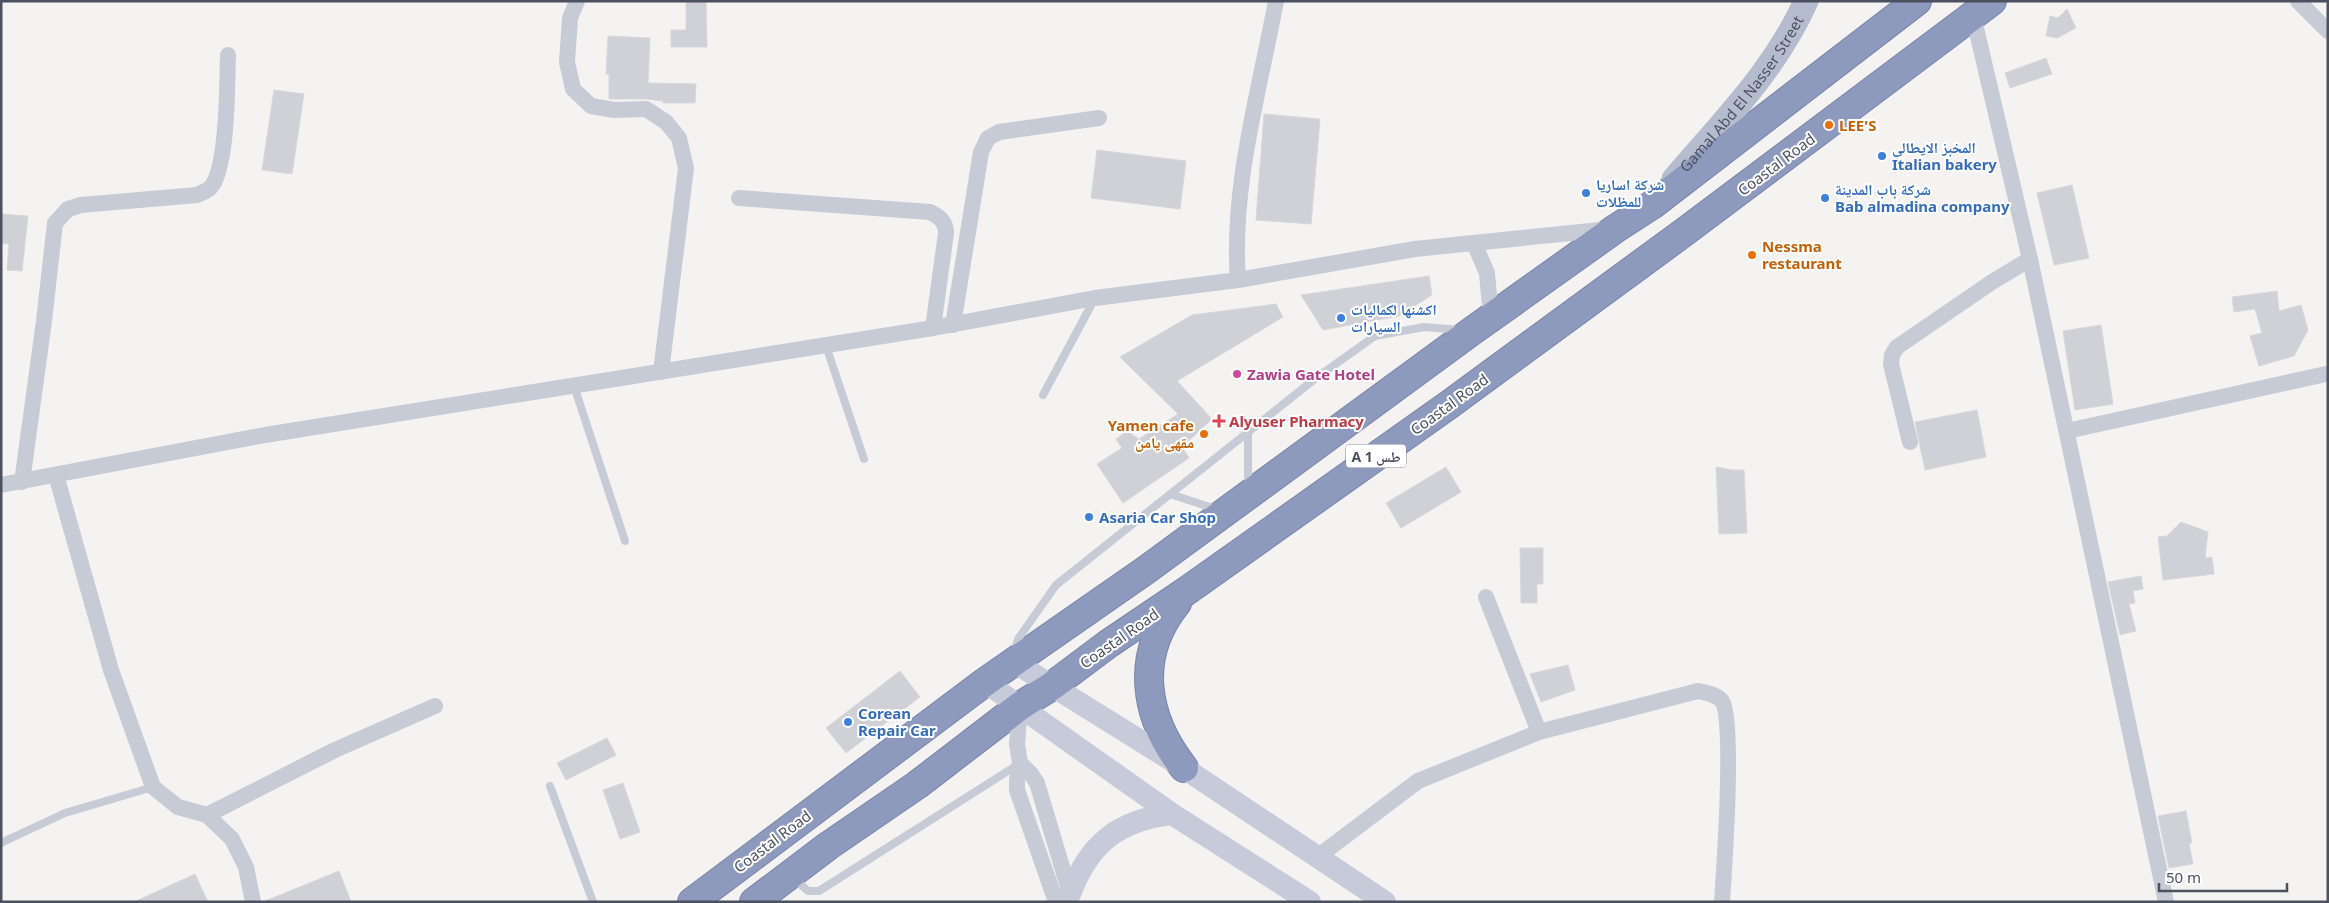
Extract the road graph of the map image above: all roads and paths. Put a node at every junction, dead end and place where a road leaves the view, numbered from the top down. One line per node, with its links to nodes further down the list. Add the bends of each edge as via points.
1 (577, 1): 21 (street, via 570,18 567,62 573,89 591,106 614,110 646,109 666,122 679,138 686,168)
2 (1276, 1): 15 (street, via 1238,207)
3 (1806, 1): 11 (main road, Gamal Abd El Nasser Street, via 1767,67)
4 (1917, 1): 11 (highway, Coastal Road / A 1 طس)
5 (2298, 1): 7 (street)
6 (1983, 8): 14 (street); 36 (highway, Coastal Road / A 1 طس, via 1684,233)
7 (2328, 31)
8 (228, 55): 30 (street, via 222,158 217,178 210,189 197,195 81,206 68,209 55,223)
9 (1099, 118): 17 (street, via 998,132 988,138 981,152)
10 (739, 198): 19 (street, via 930,212 938,216 946,227 946,233)
11 (1652, 205): 12 (highway, Coastal Road / A 1 طس)
12 (1615, 229): 13 (street); 18 (highway, Coastal Road / A 1 طس)
13 (1474, 243): 15 (street); 18 (street, via 1487,273)
14 (2030, 259): 25 (street); 27 (street, via 1897,347 1892,354 1891,364)
15 (1238, 280): 16 (street)
16 (1095, 298): 17 (street); 24 (lane)
17 (953, 324): 19 (street)
18 (1481, 325): 26 (lane, via 1424,327 1374,336); 33 (highway, Coastal Road / A 1 طس)
19 (933, 328): 20 (street)
20 (826, 346): 21 (street); 28 (lane)
21 (661, 372): 23 (street)
22 (2326, 374): 25 (street)
23 (574, 386): 29 (street, via 265,435); 35 (lane)
24 (1043, 395)
25 (2067, 431): 61 (street)
26 (1248, 432): 32 (lane); 33 (lane)
27 (1910, 442)
28 (864, 459)
29 (56, 475): 30 (street); 47 (street, via 111,670)
30 (22, 482): 31 (street)
31 (1, 485)
32 (1170, 494): 34 (lane); 38 (lane, via 1056,584 1018,639)
33 (1248, 494): 34 (highway, Coastal Road / A 1 طس)
34 (1225, 512): 38 (highway, Coastal Road / A 1 طس)
35 (625, 541)
36 (1186, 592): 40 (highway, Coastal Road / A 1 طس); 45 (highway, via 1170,611 1159,632 1149,680 1158,728)
37 (1486, 596): 43 (street)
38 (1014, 662): 39 (highway, Coastal Road / A 1 طس); 40 (main road)
39 (985, 682): 42 (main road); 56 (highway, Coastal Road / A 1 طس)
40 (1052, 686): 42 (highway, Coastal Road / A 1 طس); 45 (main road)
41 (435, 706): 49 (street, via 335,750)
42 (1020, 706): 44 (street, via 1017,744); 48 (main road); 52 (highway, Coastal Road / A 1 طس, via 917,785)
43 (1539, 732): 51 (street, via 1418,781); 60 (street, via 1698,691 1714,694 1723,702 1727,715 1728,778)
44 (1020, 763): 52 (lane, via 819,891 808,891); 53 (street, via 1037,783)
45 (1184, 768): 51 (main road)
46 (550, 786): 55 (lane)
47 (153, 787): 49 (street, via 178,806); 50 (lane, via 65,813)
48 (1172, 814): 53 (main road, via 1133,822 1100,843 1082,867); 58 (main road)
49 (207, 815): 54 (street, via 232,839 246,867)
50 (1, 843)
51 (1316, 858): 59 (main road)
52 (790, 875): 57 (highway, Coastal Road / A 1 طس)
53 (1066, 899)
54 (253, 902)
55 (593, 902)
56 (692, 902)
57 (754, 902)
58 (1310, 902)
59 (1385, 902)
60 (1722, 902)
61 (2166, 902)

